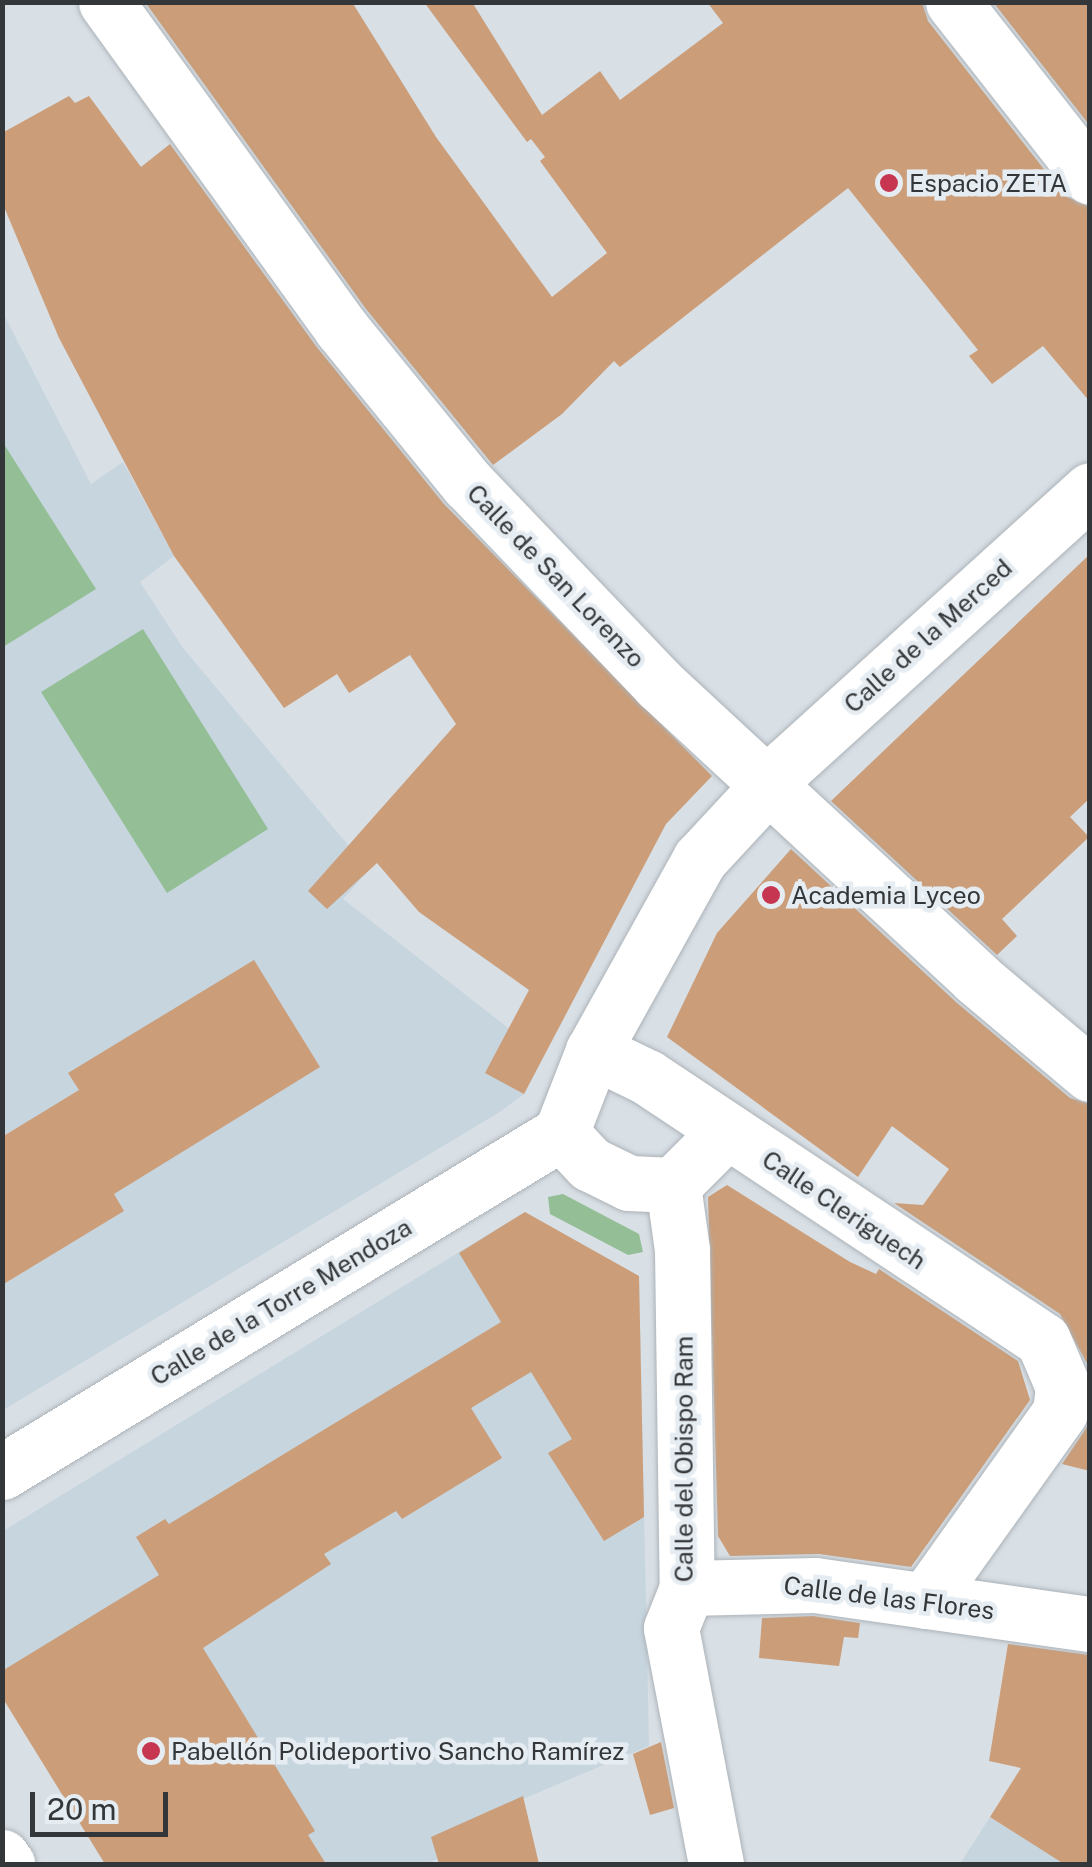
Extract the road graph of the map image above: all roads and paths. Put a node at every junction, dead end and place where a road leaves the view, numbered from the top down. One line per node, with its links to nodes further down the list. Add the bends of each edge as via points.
1 (106, 2): 5 (street, Calle de San Lorenzo, via 341,328 468,484 658,684)
2 (953, 2): 3 (street)
3 (1090, 177)
4 (1090, 490): 5 (street, Calle de la Merced)
5 (768, 785): 6 (street, Calle de la Merced, via 700,859); 7 (street, Calle de San Lorenzo)
6 (593, 1051): 8 (street, Calle Cleriguech); 9 (street, Calle de la Merced)
7 (1090, 1074)
8 (728, 1131): 10 (street); 11 (street, Calle Cleriguech, via 1043,1340)
9 (561, 1133): 10 (street, via 590,1164 616,1177); 12 (street, Calle de la Torre Mendoza)
10 (672, 1185): 13 (street, Calle del Obispo Ram, via 682,1250)
11 (1079, 1352): 14 (street, via 1060,1412)
12 (2, 1472)
13 (687, 1588): 14 (street, Calle de las Flores, via 814,1585); 18 (street, Calle del Obispo Ram, via 671,1628)
14 (925, 1601): 15 (street, Calle de las Flores)
15 (1090, 1624)
16 (2, 1857): 17 (street)
17 (7, 1864)
18 (716, 1864)

